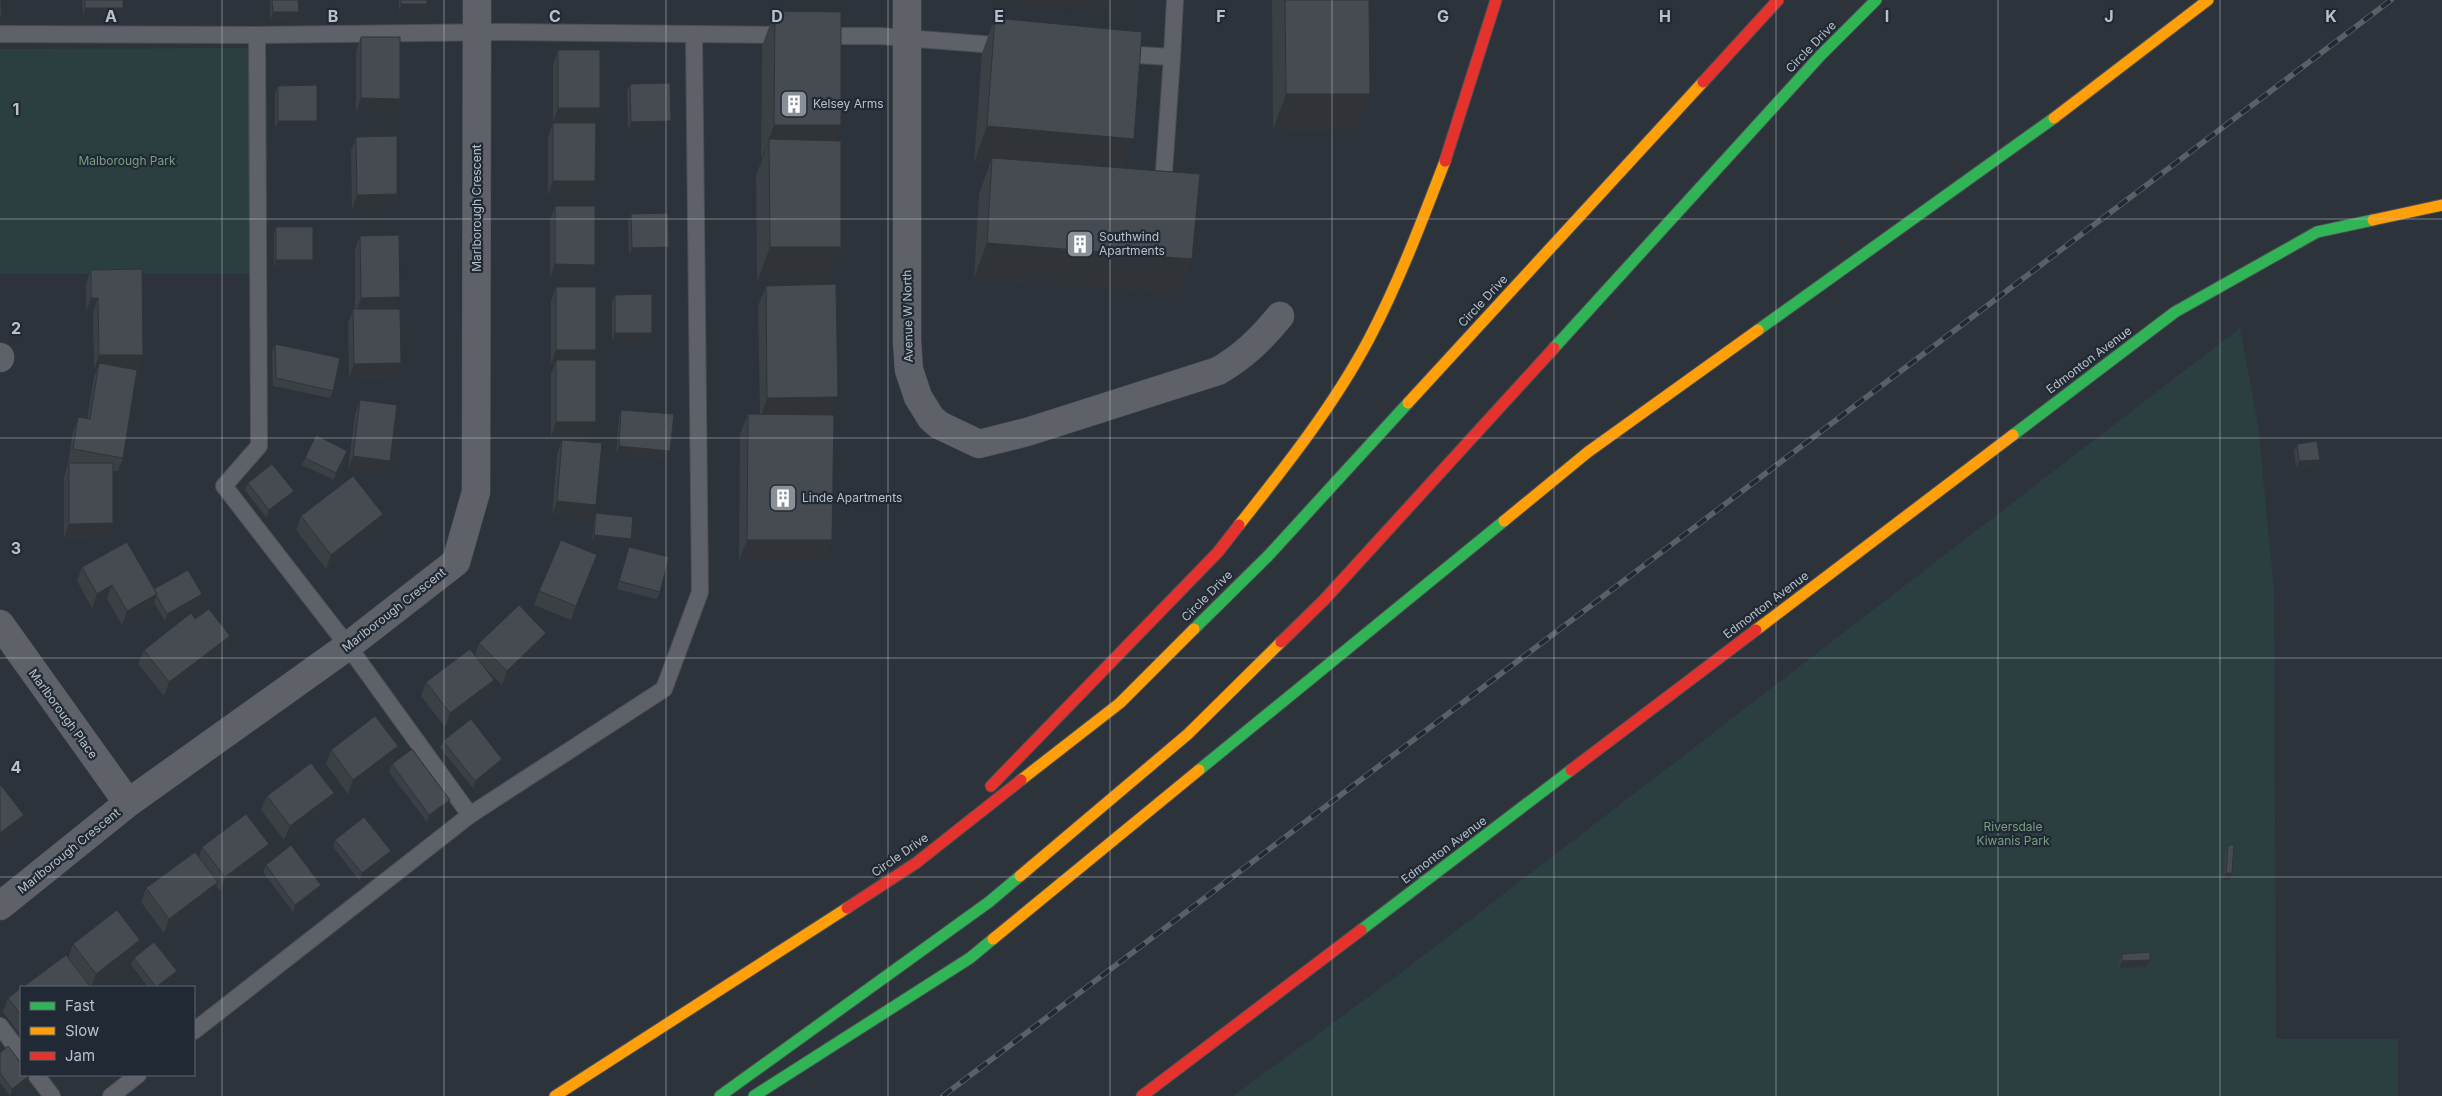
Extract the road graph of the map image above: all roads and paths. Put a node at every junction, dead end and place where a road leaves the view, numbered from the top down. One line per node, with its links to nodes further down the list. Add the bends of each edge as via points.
1 (477, 0): 11 (street, Marlborough Crescent)
2 (907, 0): 15 (street, Avenue W North)
3 (1175, 0): 18 (lane)
4 (1496, 0): 19 (main road)
5 (1778, 0): 27 (main road, Circle Drive, via 1268,556 1120,702)
6 (1876, 0): 37 (main road, Circle Drive, via 1820,56 1324,600 1188,734 989,902)
7 (2208, 0): 10 (main road)
8 (2216, 0): 10 (main road)
9 (1480, 8): 19 (main road, via 1479,43)
10 (2198, 10): 38 (main road, via 2035,133 1588,452 970,958)
11 (477, 33): 13 (lane); 14 (lane); 24 (street, Marlborough Crescent, via 476,492 456,562)
12 (0, 34): 14 (lane)
13 (694, 34): 15 (lane); 26 (lane, via 700,592 664,689)
14 (257, 35): 24 (lane, via 259,446 224,486)
15 (906, 38): 16 (lane); 22 (street, Avenue W North, via 909,370 918,397 939,426 979,444 1027,432 1218,371 1258,342)
16 (1024, 48)
17 (1103, 53): 18 (lane)
18 (1172, 57): 20 (lane)
19 (1471, 87): 27 (main road, via 1412,248 1392,292 1360,354 1312,429 1218,552)
20 (1164, 171)
21 (2442, 205): 39 (main road, Edmonton Avenue, via 2317,232 2175,312)
22 (1280, 316)
23 (0, 624): 25 (street, Marlborough Place)
24 (348, 646): 25 (street, Marlborough Crescent); 26 (lane)
25 (128, 803): 28 (street, Marlborough Crescent)
26 (470, 815): 30 (lane)
27 (916, 862): 36 (main road, Circle Drive)
28 (0, 906)
29 (0, 1026): 31 (lane)
30 (195, 1030)
31 (20, 1053)
32 (37, 1076): 34 (lane)
33 (137, 1076): 35 (lane)
34 (52, 1096)
35 (110, 1096)
36 (555, 1096)
37 (720, 1096)
38 (754, 1096)
39 (1142, 1096)

